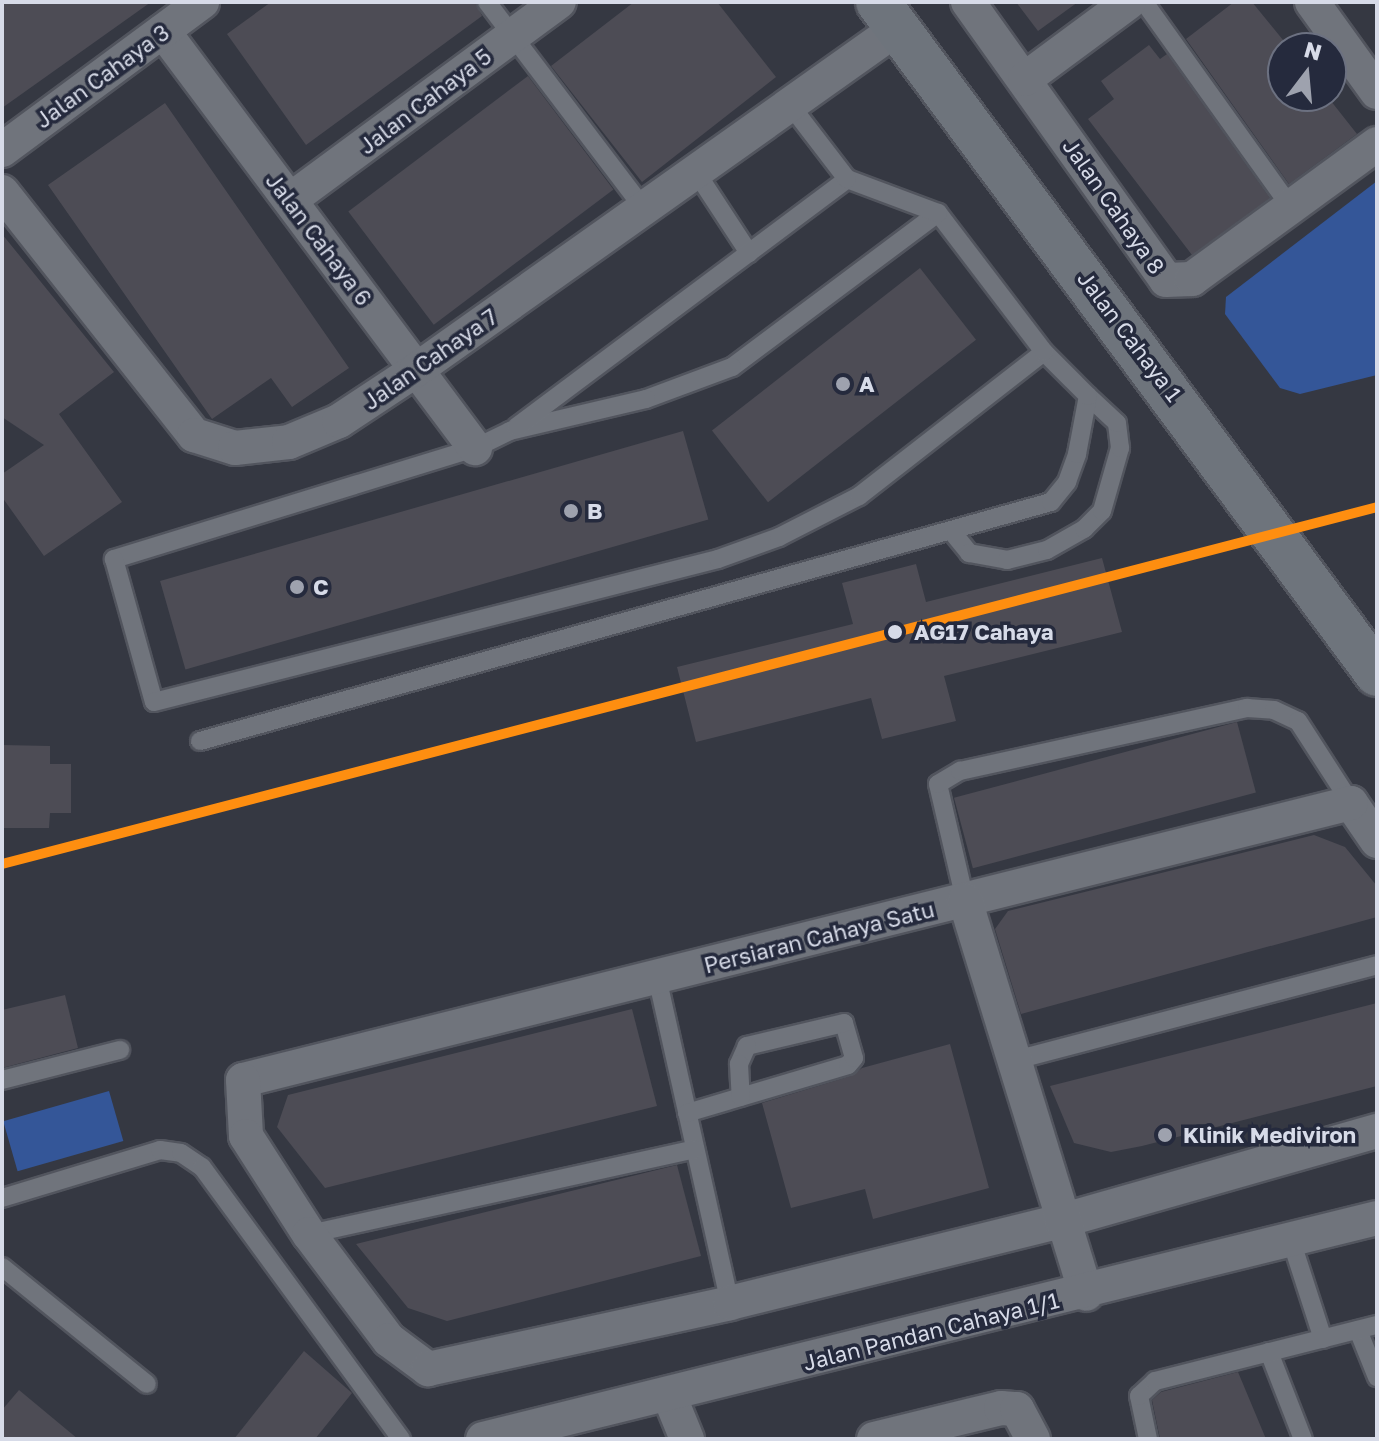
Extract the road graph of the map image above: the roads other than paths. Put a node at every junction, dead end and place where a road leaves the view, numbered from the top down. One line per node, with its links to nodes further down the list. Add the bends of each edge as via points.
1 (202, 2): 9 (street, Jalan Cahaya 3)
2 (487, 2): 10 (lane)
3 (559, 2): 10 (street, Jalan Cahaya 5)
4 (968, 2): 11 (street, Jalan Cahaya 8)
5 (1129, 2): 11 (street)
6 (1144, 2): 20 (lane)
7 (1312, 2): 12 (street)
8 (888, 15): 13 (street, Jalan Cahaya 7); 30 (street, Jalan Cahaya 1)
9 (163, 31): 15 (street, Jalan Cahaya 3); 19 (street, Jalan Cahaya 6)
10 (513, 36): 19 (street, Jalan Cahaya 5); 21 (lane)
11 (1025, 79): 20 (street, Jalan Cahaya 8, via 1166,280 1192,279)
12 (1377, 92)
13 (791, 106): 16 (street, Jalan Cahaya 7); 17 (lane)
14 (1377, 144): 20 (street, Jalan Cahaya 8)
15 (2, 150)
16 (696, 172): 21 (street, Jalan Cahaya 7); 23 (lane)
17 (847, 179): 22 (lane); 23 (lane)
18 (2, 192): 25 (street, Jalan Cahaya 7, via 194,435 235,448 289,442 339,421)
19 (290, 200): 25 (street, Jalan Cahaya 6)
20 (1291, 207)
21 (644, 209): 25 (street, Jalan Cahaya 7)
22 (938, 213): 24 (lane); 27 (lane, via 732,367 646,399)
23 (749, 253): 27 (lane)
24 (1044, 352): 26 (lane); 28 (lane, via 859,496 779,537 703,563 154,702 114,559)
25 (416, 370): 28 (street, Jalan Cahaya 6)
26 (1088, 396): 29 (lane, via 1077,454 1067,482 1051,502); 29 (lane, via 1117,423 1120,448 1102,511 1084,529 1047,550 1007,560 969,553)
27 (510, 431): 28 (lane)
28 (475, 448)
29 (953, 533): 31 (lane)
30 (1377, 674)
31 (200, 741)
32 (1351, 803): 33 (street); 34 (street, Persiaran Cahaya Satu); 34 (lane, via 1298,721 1274,710 1247,708 960,771 938,784)
33 (1377, 841)
34 (965, 900): 36 (street, Persiaran Cahaya Satu); 38 (street)
35 (1377, 965): 38 (lane)
36 (657, 977): 41 (lane); 47 (street, Persiaran Cahaya Satu, via 243,1080 246,1136)
37 (120, 1050): 39 (lane)
38 (1012, 1061): 46 (street)
39 (2, 1080)
40 (741, 1097): 40 (lane, via 848,1065 854,1058 844,1023 747,1046 739,1064); 41 (lane)
41 (687, 1113): 43 (lane)
42 (1377, 1131): 46 (street)
43 (695, 1149): 47 (lane); 51 (lane)
44 (2, 1198): 61 (lane, via 160,1150 181,1153 202,1167)
45 (1377, 1218): 48 (street, Jalan Pandan Cahaya 1/1)
46 (1061, 1221): 50 (street); 51 (street)
47 (309, 1234): 51 (street, via 389,1340 428,1369)
48 (1291, 1240): 50 (street, Jalan Pandan Cahaya 1/1); 54 (lane)
49 (2, 1267): 57 (lane)
50 (1086, 1294): 58 (street, Jalan Pandan Cahaya 1/1)
51 (730, 1303)
52 (1377, 1325): 53 (lane)
53 (1358, 1330): 54 (lane); 56 (lane)
54 (1323, 1339): 55 (lane)
55 (1269, 1352): 64 (lane, via 1155,1381 1139,1396); 65 (lane)
56 (1377, 1377)
57 (147, 1384)
58 (669, 1395): 59 (street, Jalan Pandan Cahaya 1/1); 62 (street)
59 (505, 1436)
60 (879, 1438): 63 (street, via 1001,1408 1017,1409)
61 (401, 1439)
62 (687, 1439)
63 (1033, 1439)
64 (1148, 1439)
65 (1303, 1439)

